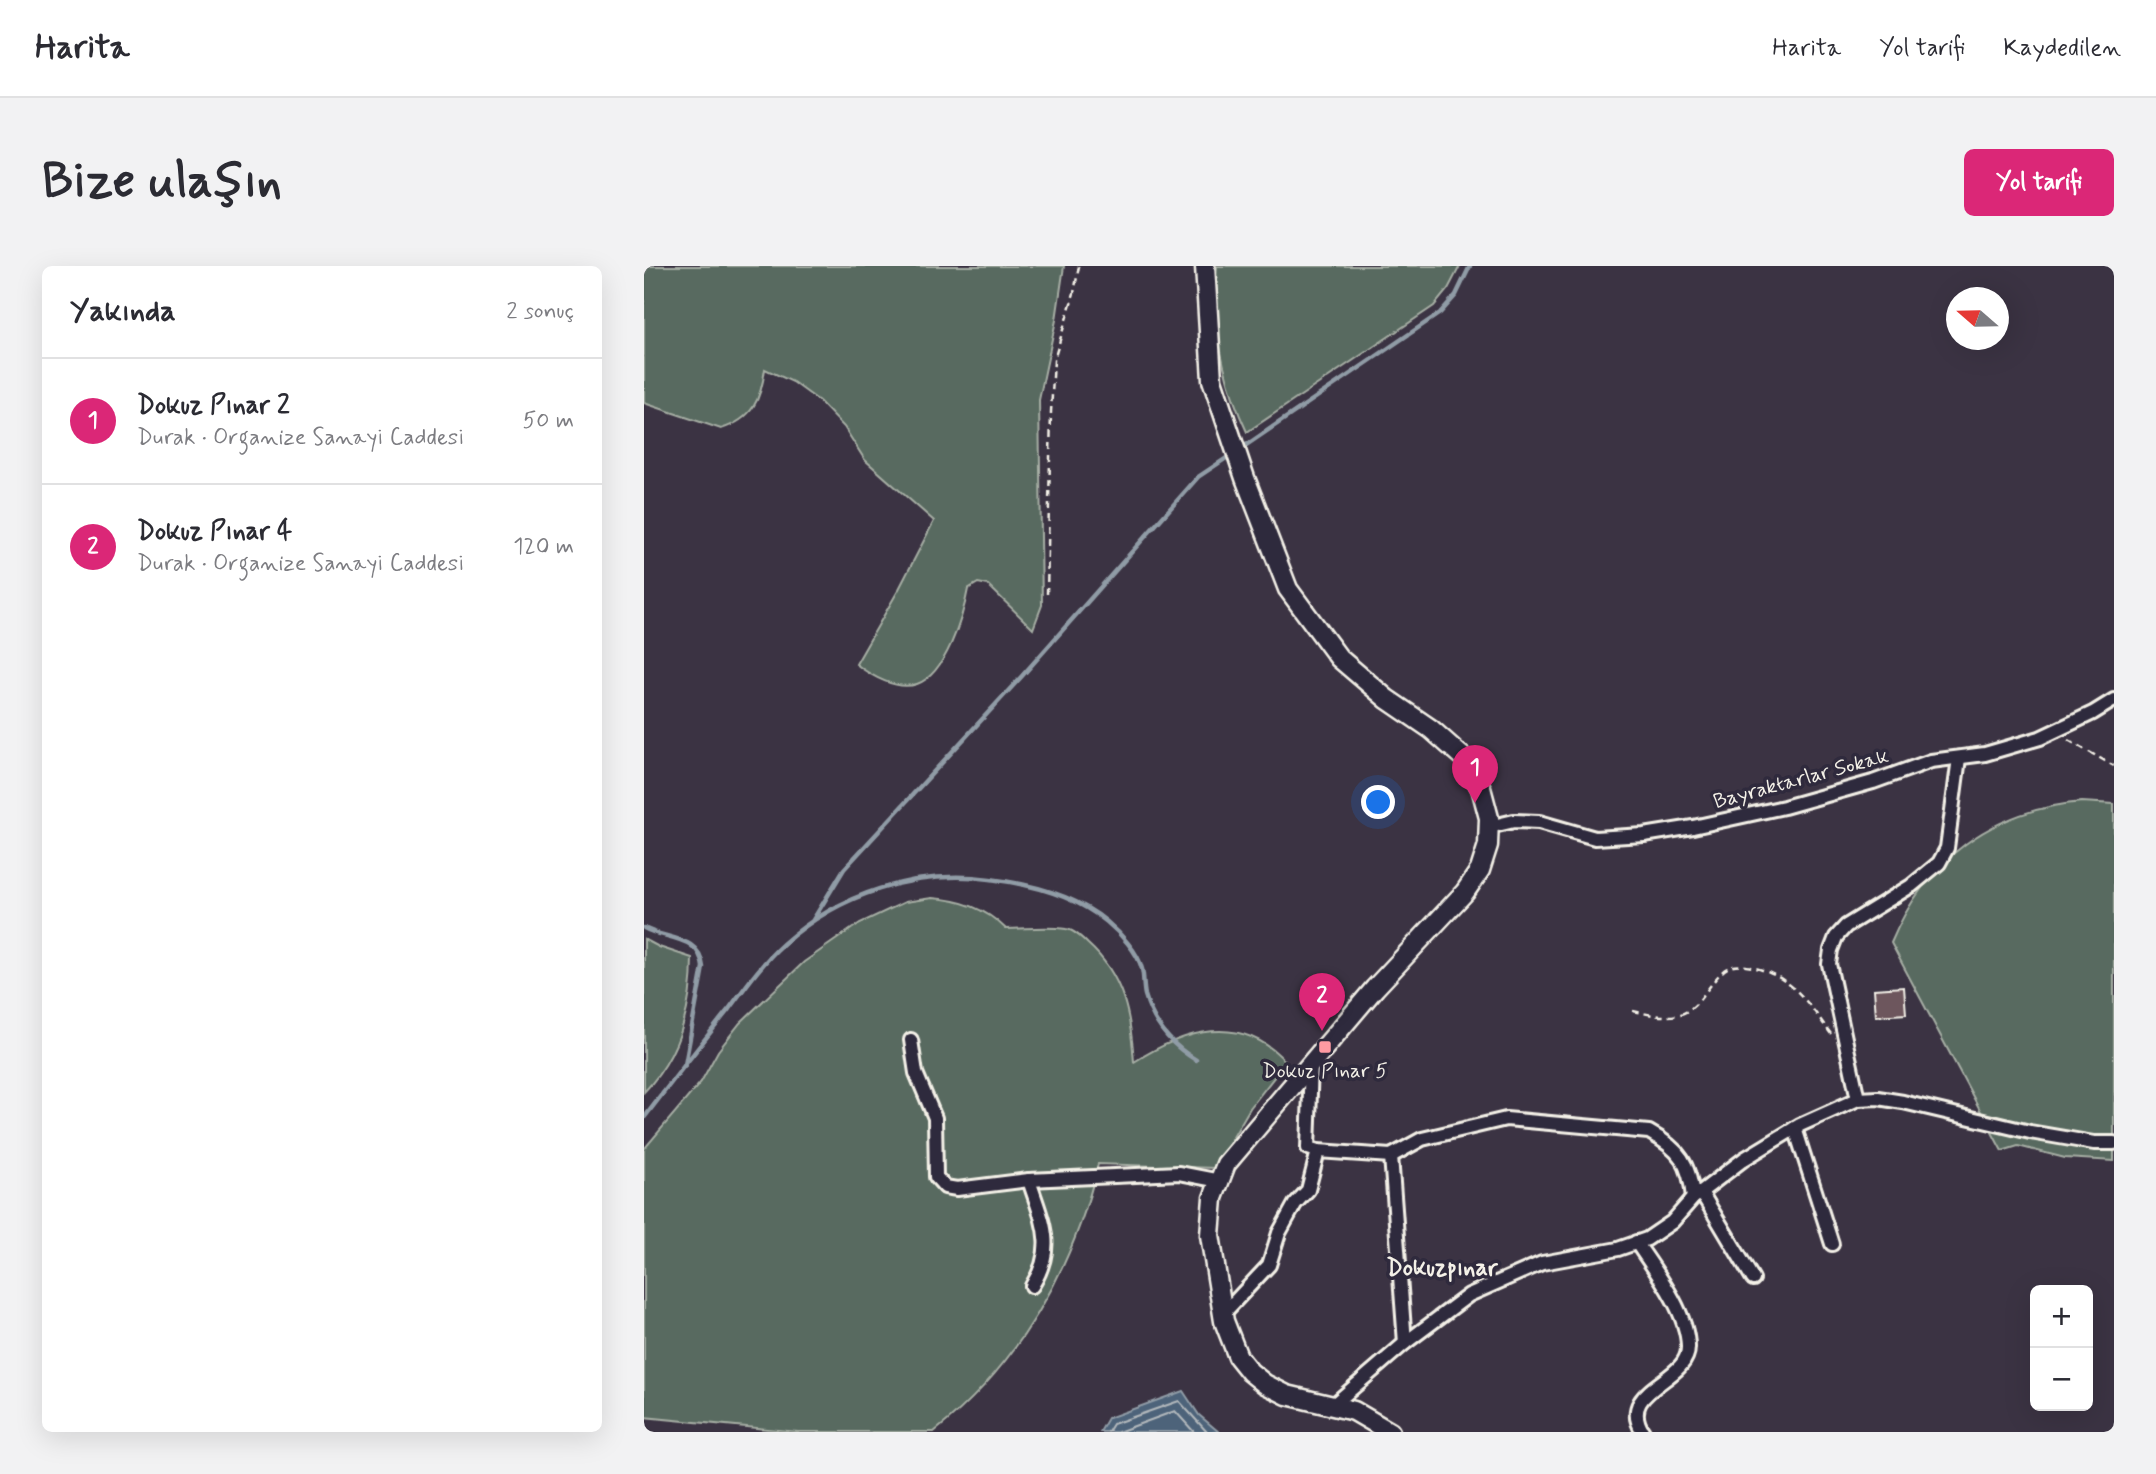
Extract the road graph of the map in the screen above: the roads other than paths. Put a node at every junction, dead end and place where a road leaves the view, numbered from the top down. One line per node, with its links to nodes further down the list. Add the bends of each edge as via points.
1 (1205, 266): 4 (street, via 1212,380 1288,589 1339,658 1466,760 1481,788)
2 (2114, 700): 3 (street, Bayraktarlar Sokak, via 2040,738)
3 (1959, 758): 4 (street, Bayraktarlar Sokak, via 1931,761 1784,807 1644,835 1595,838 1539,822); 7 (street, via 1943,859 1911,886 1846,926 1830,950)
4 (1489, 827): 6 (street, via 1480,870 1465,892)
5 (911, 1041): 12 (street, via 916,1073 935,1118 939,1182 957,1189)
6 (1311, 1063): 10 (street, via 1308,1148); 13 (street, via 1226,1164)
7 (1857, 1099): 8 (street); 9 (street, via 1903,1102 2030,1132)
8 (1794, 1128): 14 (street, via 1744,1158); 16 (street)
9 (2114, 1143)
10 (1318, 1151): 11 (street); 19 (street, via 1308,1190 1279,1233 1269,1265)
11 (1391, 1156): 14 (street, via 1422,1139 1506,1119 1649,1132 1668,1142 1682,1158); 20 (street)
12 (1029, 1181): 13 (street, via 1179,1173); 18 (street, via 1046,1235 1046,1253)
13 (1220, 1181): 19 (street, via 1213,1198 1210,1235)
14 (1697, 1195): 15 (street, via 1672,1222); 17 (street)
15 (1636, 1242): 20 (street, via 1542,1263 1469,1294); 23 (street, via 1674,1304 1688,1346 1685,1361 1640,1402 1636,1419)
16 (1832, 1244)
17 (1753, 1279)
18 (1032, 1286)
19 (1223, 1314): 21 (street, via 1238,1357 1250,1372 1287,1395)
20 (1405, 1343): 21 (street)
21 (1332, 1406): 22 (street, via 1354,1411)
22 (1390, 1432)
23 (1643, 1432)

